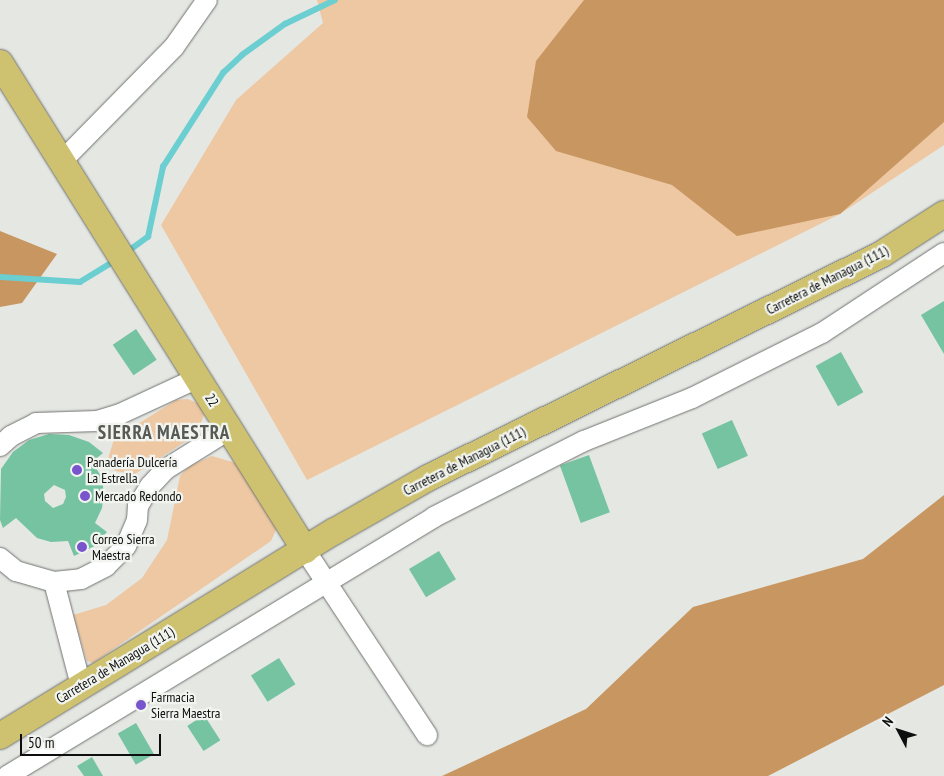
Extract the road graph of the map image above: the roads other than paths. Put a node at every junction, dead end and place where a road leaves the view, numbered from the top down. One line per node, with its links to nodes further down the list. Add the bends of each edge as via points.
1 (207, 0): 3 (street, via 174,47)
2 (0, 63): 3 (main road, 22)
3 (62, 161): 6 (main road, 22)
4 (944, 214): 9 (main road, Carretera de Managua (111), via 882,254 428,478)
5 (944, 253): 12 (street, via 822,333 692,398 584,441 434,517)
6 (198, 378): 7 (main road, 22); 8 (street, via 120,414 97,421 36,424 11,436)
7 (230, 429): 9 (main road, 22); 11 (street, via 166,469 150,486 138,506 137,520 126,546 106,566 82,579)
8 (0, 446)
9 (305, 550): 12 (street, 22); 13 (main road, Carretera de Managua (111))
10 (0, 558): 11 (street, via 16,571)
11 (54, 582): 13 (street)
12 (326, 582): 14 (street, 22); 16 (street)
13 (81, 686): 15 (main road, Carretera de Managua (111))
14 (427, 735)
15 (0, 736)
16 (7, 776)

